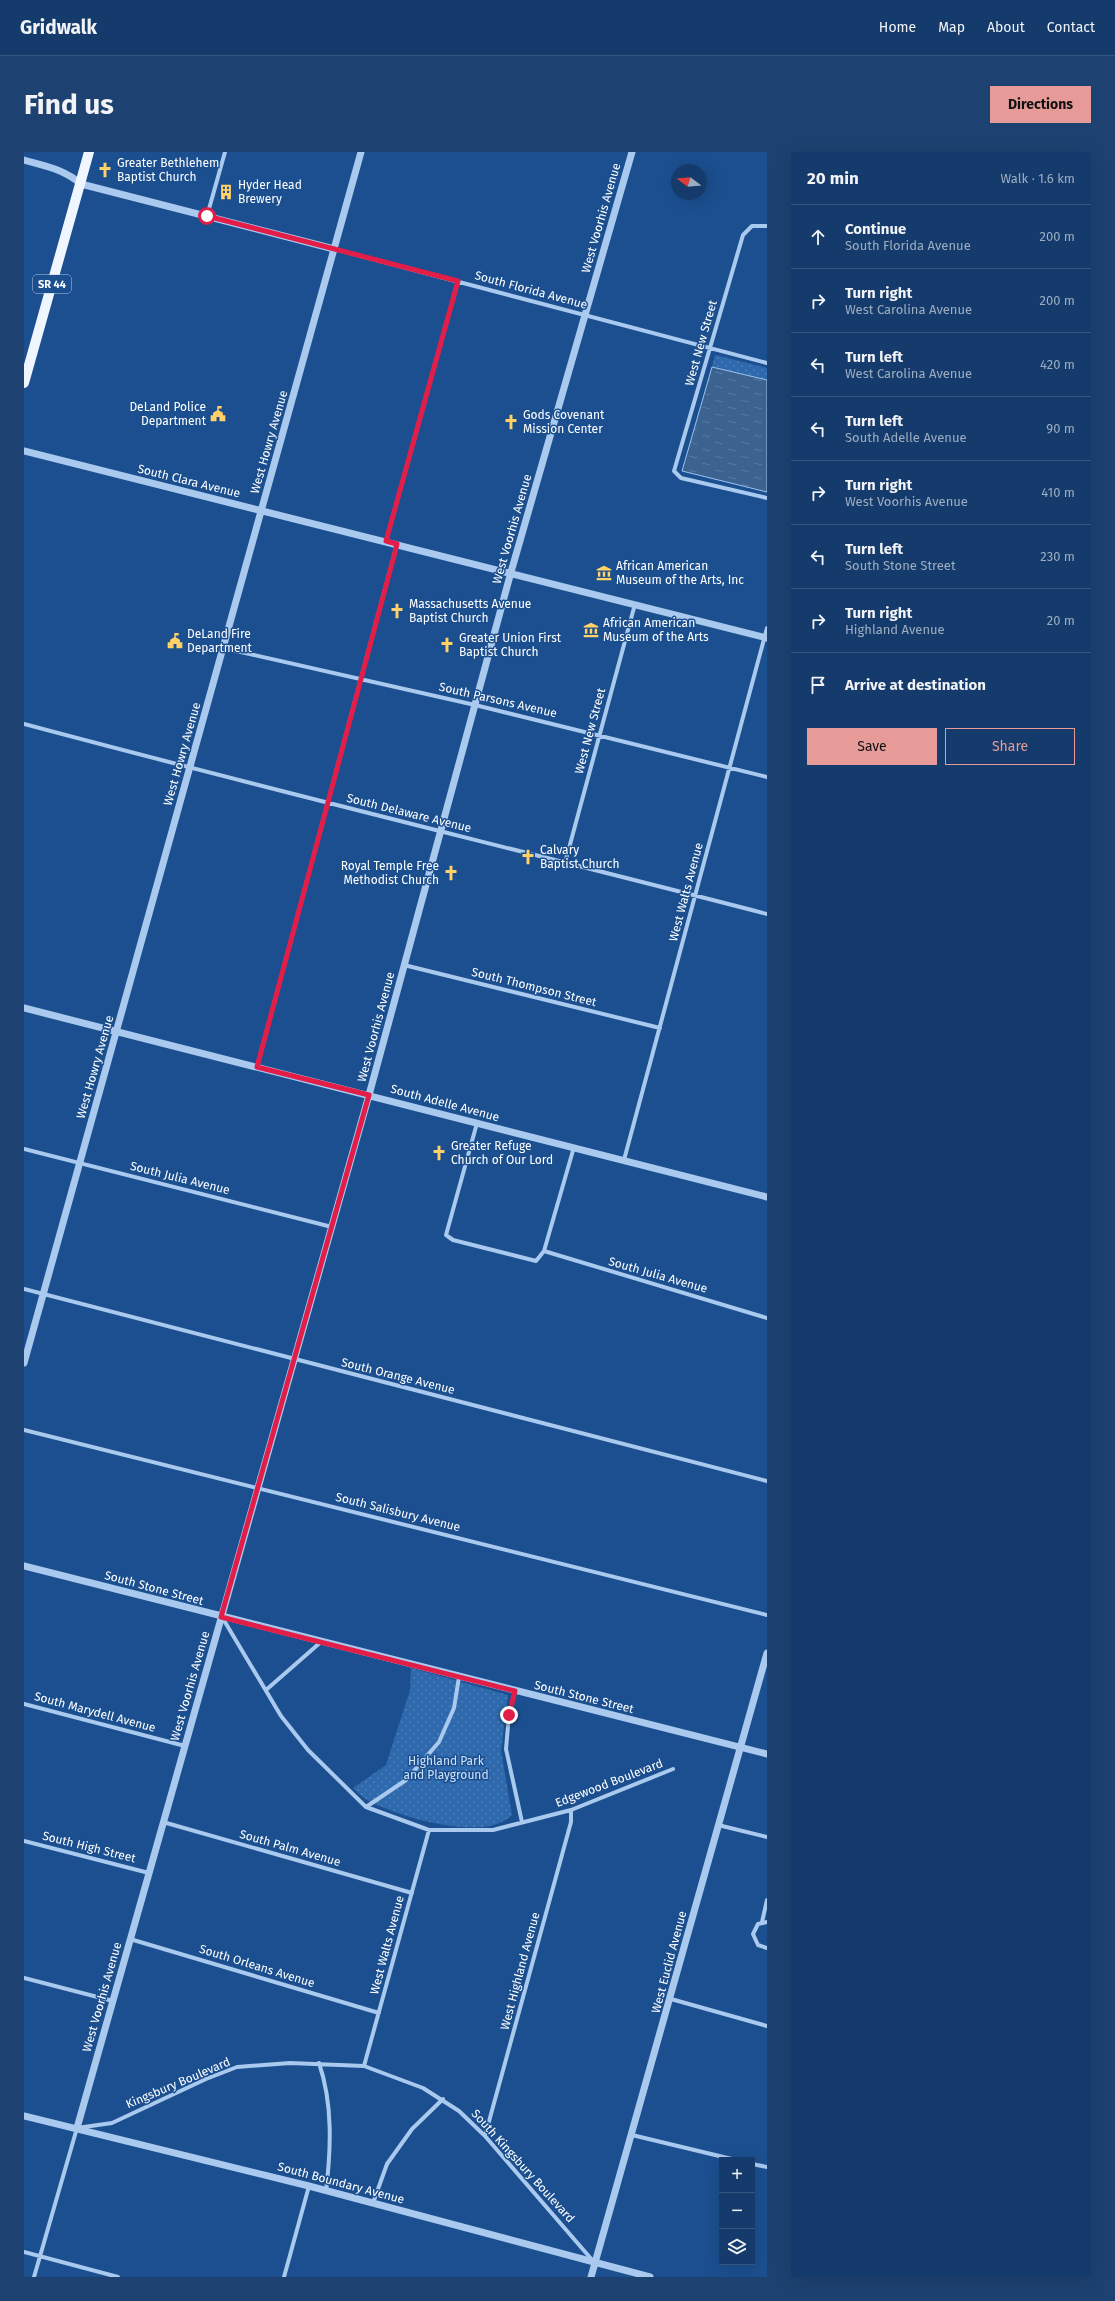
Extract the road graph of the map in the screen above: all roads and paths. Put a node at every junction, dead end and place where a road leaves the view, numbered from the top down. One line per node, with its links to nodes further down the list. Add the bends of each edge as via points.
1 (89, 152): 6 (main road, SR 44)
2 (225, 152): 7 (street)
3 (361, 152): 9 (street, West Howry Avenue)
4 (632, 152): 11 (street, West Voorhis Avenue)
5 (24, 160): 6 (street, via 63,171)
6 (81, 184): 7 (street, South Florida Avenue); 14 (main road, SR 44)
7 (207, 216): 9 (street, South Florida Avenue)
8 (767, 226): 12 (street, West New Street, via 752,226 745,231)
9 (334, 249): 10 (street, South Florida Avenue); 17 (street, West Howry Avenue)
10 (458, 281): 11 (street, South Florida Avenue); 18 (street)
11 (584, 315): 12 (street, South Florida Avenue); 20 (street, West Voorhis Avenue)
12 (709, 349): 13 (street, South Florida Avenue); 16 (street, West New Street, via 674,471 682,478)
13 (767, 363)
14 (24, 383)
15 (24, 451): 17 (street, South Clara Avenue)
16 (767, 498)
17 (261, 511): 18 (street, South Clara Avenue); 24 (street, West Howry Avenue)
18 (386, 541): 19 (street, South Clara Avenue)
19 (397, 544): 20 (street, South Clara Avenue); 25 (street)
20 (511, 572): 21 (street, South Clara Avenue); 26 (street, West Voorhis Avenue)
21 (635, 604): 23 (street, South Clara Avenue); 28 (street, West New Street)
22 (767, 628): 23 (street, West Walts Avenue)
23 (766, 638): 29 (street, West Walts Avenue)
24 (223, 648): 25 (street, South Parsons Avenue); 30 (street, West Howry Avenue)
25 (361, 679): 26 (street, South Parsons Avenue); 32 (street)
26 (475, 705): 28 (street, South Parsons Avenue); 33 (street, West Voorhis Avenue)
27 (24, 724): 30 (street, South Delaware Avenue)
28 (600, 734): 29 (street, South Parsons Avenue); 34 (street, West New Street)
29 (730, 767): 31 (street, South Parsons Avenue); 35 (street, West Walts Avenue)
30 (189, 768): 32 (street, South Delaware Avenue); 40 (street, West Howry Avenue)
31 (767, 777)
32 (328, 803): 33 (street, South Delaware Avenue); 41 (street)
33 (441, 830): 34 (street, South Delaware Avenue); 37 (street, West Voorhis Avenue)
34 (565, 863): 35 (street, South Delaware Avenue)
35 (695, 896): 36 (street, South Delaware Avenue); 39 (street, West Walts Avenue)
36 (767, 914)
37 (404, 966): 39 (street, South Thompson Street); 42 (street, West Voorhis Avenue)
38 (24, 1008): 40 (street, South Adelle Avenue)
39 (660, 1028): 46 (street, West Walts Avenue)
40 (116, 1032): 41 (street, South Adelle Avenue); 47 (street, West Howry Avenue)
41 (257, 1067): 42 (street, South Adelle Avenue)
42 (369, 1095): 43 (street, South Adelle Avenue); 49 (street, West Voorhis Avenue)
43 (477, 1123): 44 (street, South Adelle Avenue); 50 (street, via 446,1236 536,1261)
44 (574, 1147): 46 (street, South Adelle Avenue); 50 (street)
45 (24, 1149): 47 (street, South Julia Avenue)
46 (624, 1160): 48 (street, South Adelle Avenue)
47 (80, 1163): 49 (street, South Julia Avenue); 52 (street, West Howry Avenue)
48 (767, 1197)
49 (332, 1227): 54 (street, West Voorhis Avenue)
50 (544, 1251): 53 (street, South Julia Avenue)
51 (24, 1290): 52 (street, South Orange Avenue)
52 (43, 1294): 54 (street, South Orange Avenue); 55 (street, West Howry Avenue)
53 (767, 1318)
54 (294, 1359): 57 (street, South Orange Avenue); 58 (street, West Voorhis Avenue)
55 (24, 1363)
56 (24, 1430): 58 (street, South Salisbury Avenue)
57 (767, 1481)
58 (258, 1487): 60 (street, South Salisbury Avenue); 61 (street, West Voorhis Avenue)
59 (24, 1566): 61 (street, South Stone Street)
60 (767, 1615)
61 (221, 1617): 62 (street, South Stone Street); 65 (street, Edgewood Boulevard); 68 (street, West Voorhis Avenue)
62 (322, 1641): 64 (street, South Stone Street); 65 (street)
63 (767, 1653): 69 (street, West Euclid Avenue)
64 (459, 1677): 66 (street, South Stone Street); 72 (street, via 454,1708 439,1742 406,1780)
65 (266, 1690): 72 (street, Edgewood Boulevard, via 281,1716 308,1750)
66 (515, 1691): 69 (street, South Stone Street); 75 (street, via 509,1715 506,1749)
67 (24, 1704): 68 (street, South Marydell Avenue)
68 (185, 1746): 74 (street, West Voorhis Avenue)
69 (741, 1747): 70 (street, South Stone Street); 76 (street, West Euclid Avenue)
70 (767, 1754)
71 (673, 1769): 73 (street, Edgewood Boulevard)
72 (366, 1807): 77 (street, Edgewood Boulevard)
73 (572, 1810): 75 (street, Edgewood Boulevard); 99 (street, West Highland Avenue, via 572,1822)
74 (163, 1822): 80 (street, West Voorhis Avenue); 81 (street, South Palm Avenue)
75 (522, 1822): 77 (street, Edgewood Boulevard, via 493,1830)
76 (718, 1825): 78 (street); 88 (street, West Euclid Avenue)
77 (429, 1830): 81 (street, West Walts Avenue)
78 (767, 1837)
79 (24, 1841): 80 (street, South High Street)
80 (149, 1873): 85 (street, West Voorhis Avenue)
81 (412, 1893): 90 (street, West Walts Avenue)
82 (767, 1900): 83 (street)
83 (762, 1922): 84 (street); 86 (street, via 753,1930 753,1938 758,1945)
84 (767, 1922)
85 (130, 1939): 89 (street, West Voorhis Avenue); 90 (street, South Orleans Avenue)
86 (767, 1948)
87 (24, 1978): 89 (street)
88 (671, 1999): 91 (street); 98 (street, West Euclid Avenue)
89 (113, 2000): 97 (street, West Voorhis Avenue)
90 (379, 2013): 93 (street, West Walts Avenue)
91 (767, 2026)
92 (319, 2063): 93 (street, Kingsbury Boulevard); 97 (street, Kingsbury Boulevard, via 237,2068 112,2123); 104 (street, via 326,2083 330,2123)
93 (364, 2066): 94 (street, Kingsbury Boulevard)
94 (385, 2072): 95 (street, South Kingsbury Boulevard)
95 (443, 2099): 99 (street, South Kingsbury Boulevard, via 459,2110); 105 (street, via 412,2129 387,2164)
96 (24, 2116): 97 (street, South Boundary Avenue)
97 (77, 2128): 103 (street, South Boundary Avenue); 107 (street, West Voorhis Avenue)
98 (632, 2135): 100 (street); 108 (street, West Euclid Avenue)
99 (485, 2136): 108 (street, South Kingsbury Boulevard)
100 (724, 2157)
101 (755, 2165): 102 (street)
102 (767, 2167)
103 (310, 2186): 104 (street, South Boundary Avenue); 111 (street)
104 (326, 2191): 105 (street, South Boundary Avenue)
105 (373, 2203): 108 (street, South Boundary Avenue)
106 (24, 2252): 107 (street)
107 (40, 2256): 109 (street, West Voorhis Avenue); 110 (street)
108 (595, 2263): 112 (street, West Euclid Avenue); 113 (street, South Boundary Avenue)
109 (34, 2277)
110 (118, 2277)
111 (284, 2277)
112 (591, 2277)
113 (650, 2277)

